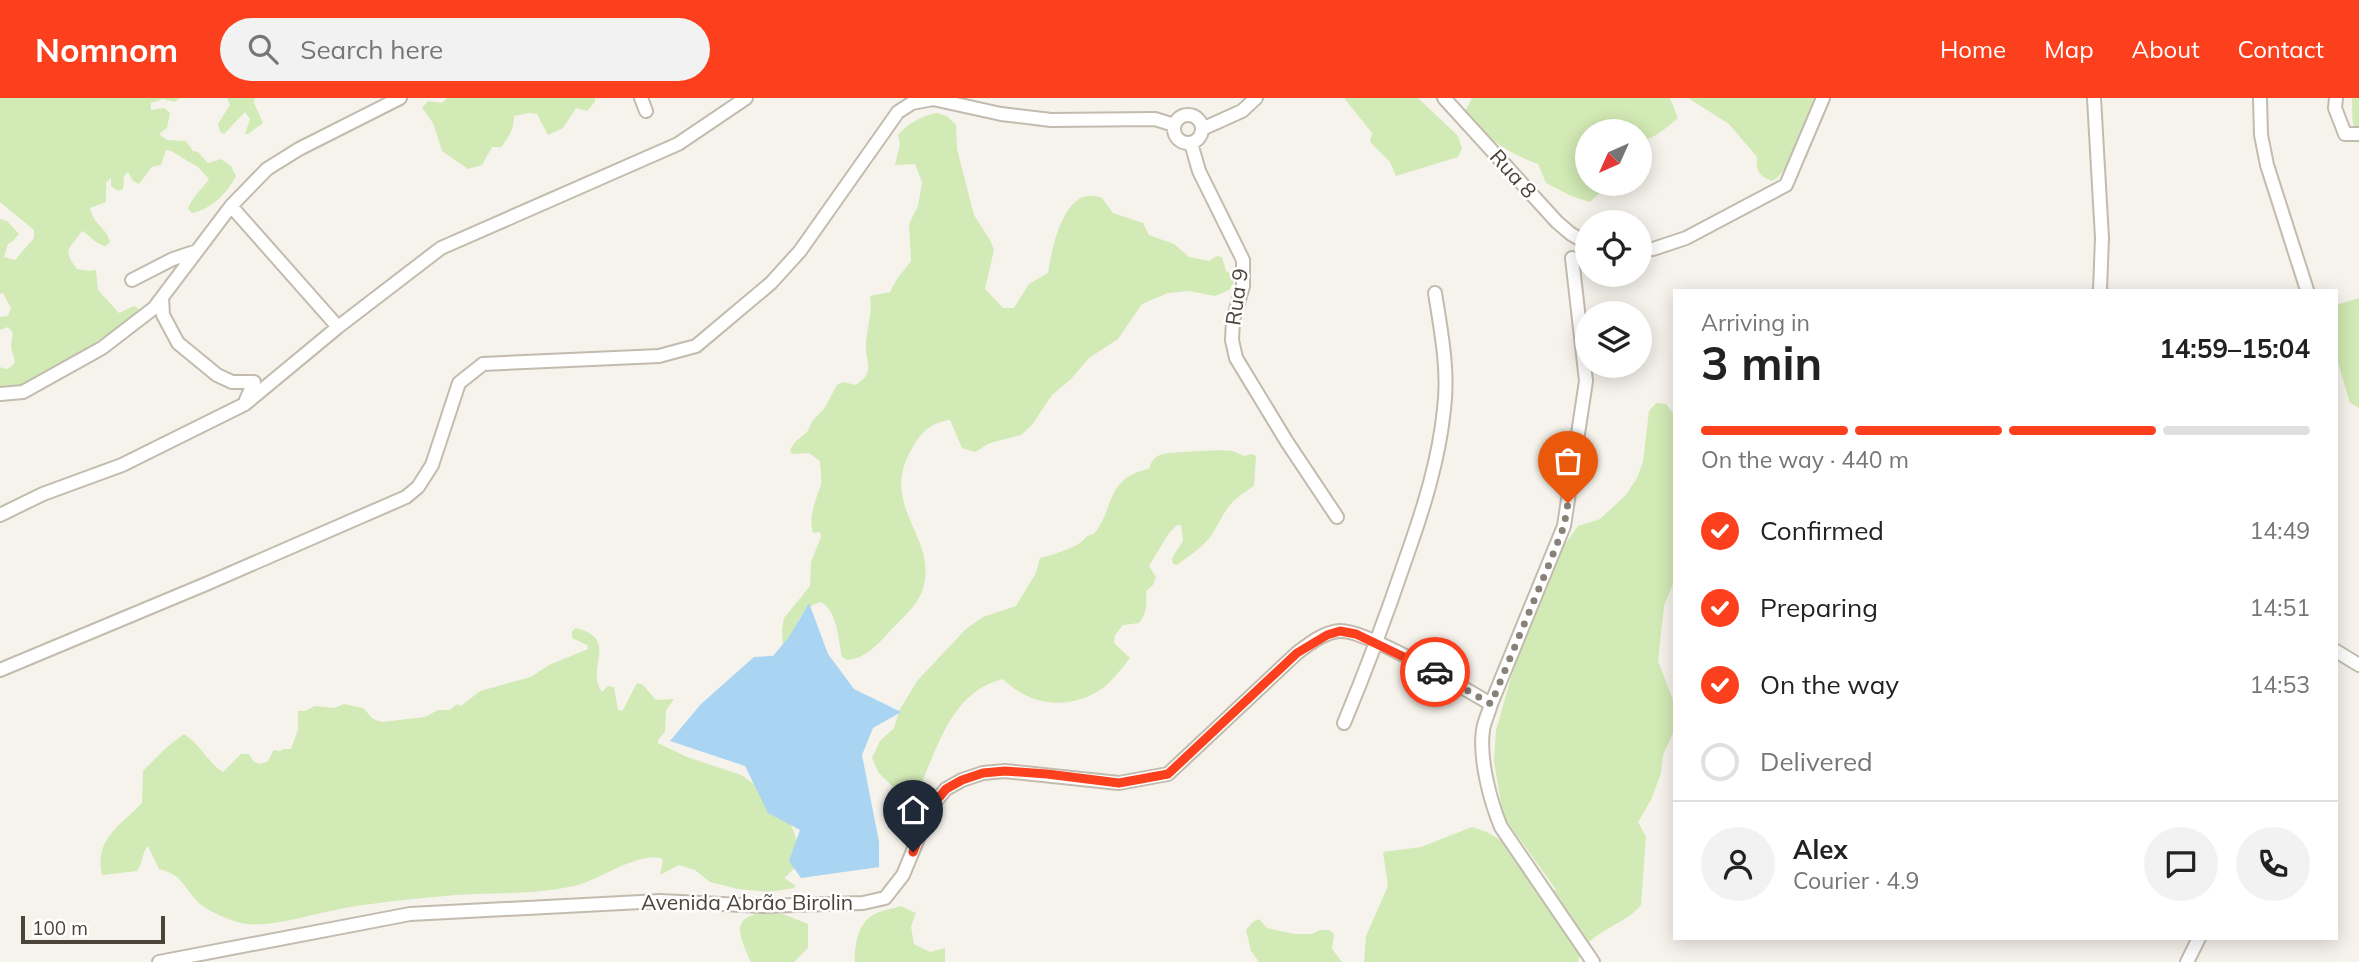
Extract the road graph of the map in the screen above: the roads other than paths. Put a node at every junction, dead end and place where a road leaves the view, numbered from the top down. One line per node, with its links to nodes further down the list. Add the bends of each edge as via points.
1 (400, 98): 15 (street, via 289,155 267,169)
2 (641, 98): 10 (street)
3 (746, 98): 25 (street, via 678,144 441,248)
4 (1256, 98): 12 (street, via 1242,111)
5 (1444, 98): 16 (street, Rua 8)
6 (1823, 98): 17 (street, via 1786,185 1686,238)
7 (2094, 98): 21 (street, via 2102,238)
8 (2260, 98): 22 (street, via 2267,165)
9 (2336, 98): 13 (street, via 2334,108 2345,134)
10 (646, 111)
11 (1174, 125): 12 (street, via 1182,116 1192,115); 14 (street, via 1178,138); 33 (street, via 1155,119 1051,120 933,99 912,103 898,112 800,251 771,283 696,346 659,356 483,364 459,383 432,465 406,496)
12 (1202, 129): 14 (street, via 1199,138)
13 (2359, 134)
14 (1191, 142): 29 (street, Rua 9, via 1199,171 1243,260 1243,286 1233,320 1237,358)
15 (231, 205): 18 (street); 25 (street)
16 (1575, 236)
17 (1652, 249)
18 (197, 251): 20 (street); 24 (street)
19 (1572, 258): 34 (street, via 1587,381 1576,459 1564,526)
20 (132, 280)
21 (2099, 289)
22 (2307, 289)
23 (1435, 293): 30 (street, via 1445,407 1422,512)
24 (162, 298): 26 (street, via 102,348 23,392); 27 (street, via 163,315 177,343 217,376 232,382 254,382)
25 (338, 327): 27 (street)
26 (0, 394)
27 (244, 404): 28 (street, via 122,465)
28 (0, 514)
29 (1337, 517)
30 (1377, 644): 34 (street, Avenida Abrão Birolin); 35 (street); 37 (street, Avenida Abrão Birolin, via 1340,631 1313,642 1168,774 1119,783 1005,771 962,780 946,789 931,807 904,875 885,898 863,903 762,906 660,901 410,914)
31 (2338, 652): 32 (street)
32 (2359, 665)
33 (0, 670)
34 (1494, 698): 38 (street, via 1483,729 1483,754 1494,812)
35 (1344, 723)
36 (2198, 940): 39 (street)
37 (159, 962)
38 (1592, 962)
39 (2187, 962)

